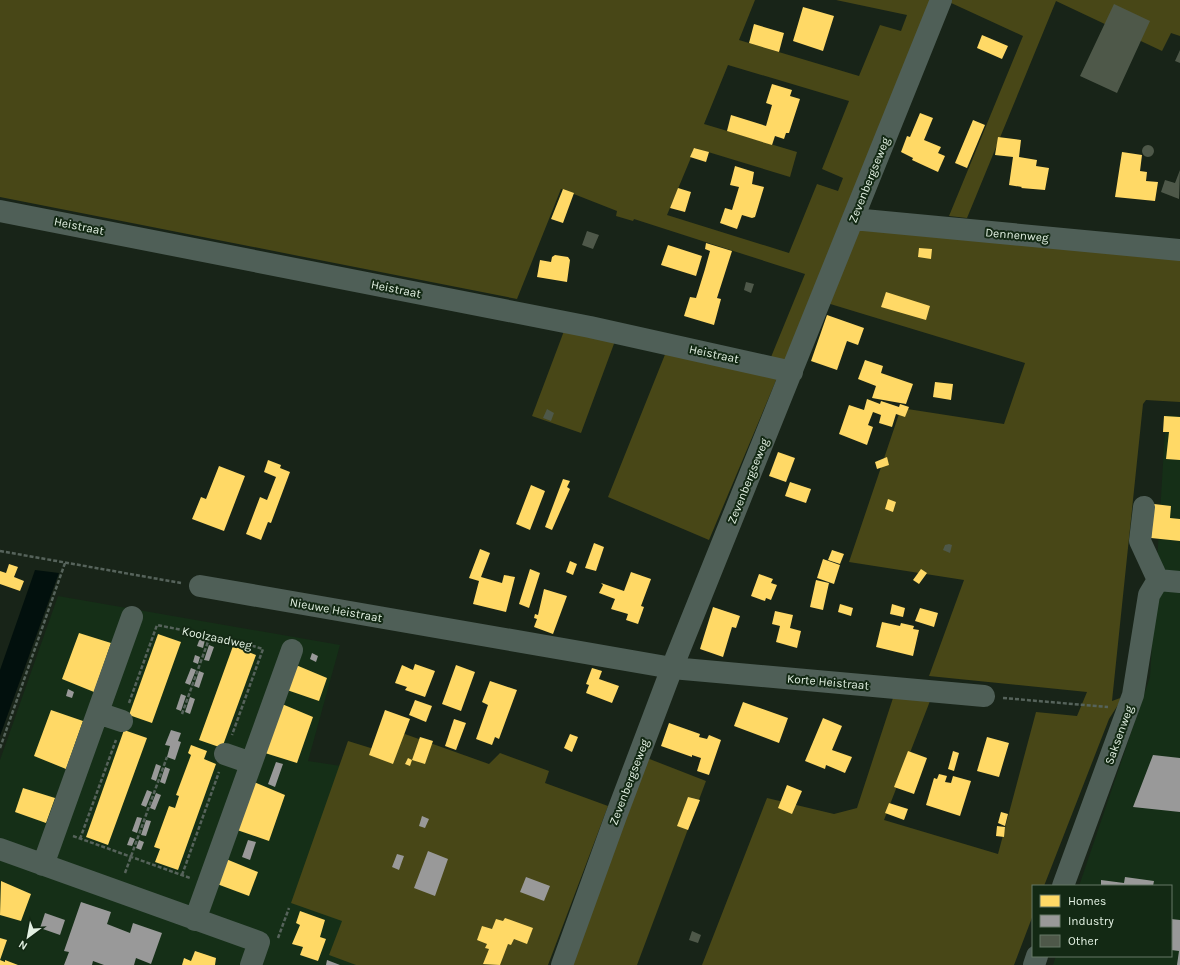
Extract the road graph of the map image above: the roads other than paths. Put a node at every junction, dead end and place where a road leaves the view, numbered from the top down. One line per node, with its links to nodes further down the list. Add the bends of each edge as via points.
1 (941, 0): 3 (street, Zevenbergseweg)
2 (0, 211): 5 (street, Heistraat, via 590,327)
3 (853, 219): 4 (street, Dennenweg); 5 (street, Zevenbergseweg)
4 (1180, 250)
5 (792, 372): 12 (street, Zevenbergseweg)
6 (1144, 507): 7 (street, via 1140,541)
7 (1158, 580): 8 (street); 20 (street, Saksenweg, via 1149,595 1134,695)
8 (1180, 582)
9 (200, 586): 12 (street, Nieuwe Heistraat)
10 (132, 617): 14 (street)
11 (292, 650): 17 (street)
12 (672, 668): 13 (street, Korte Heistraat); 23 (street, Zevenbergseweg)
13 (984, 696)
14 (98, 713): 15 (street); 19 (street)
15 (122, 721)
16 (225, 754): 17 (street)
17 (251, 763): 21 (street)
18 (0, 849): 19 (street)
19 (43, 865): 21 (street)
20 (1063, 885)
21 (195, 920): 22 (street, via 259,942)
22 (259, 959)
23 (562, 965)

